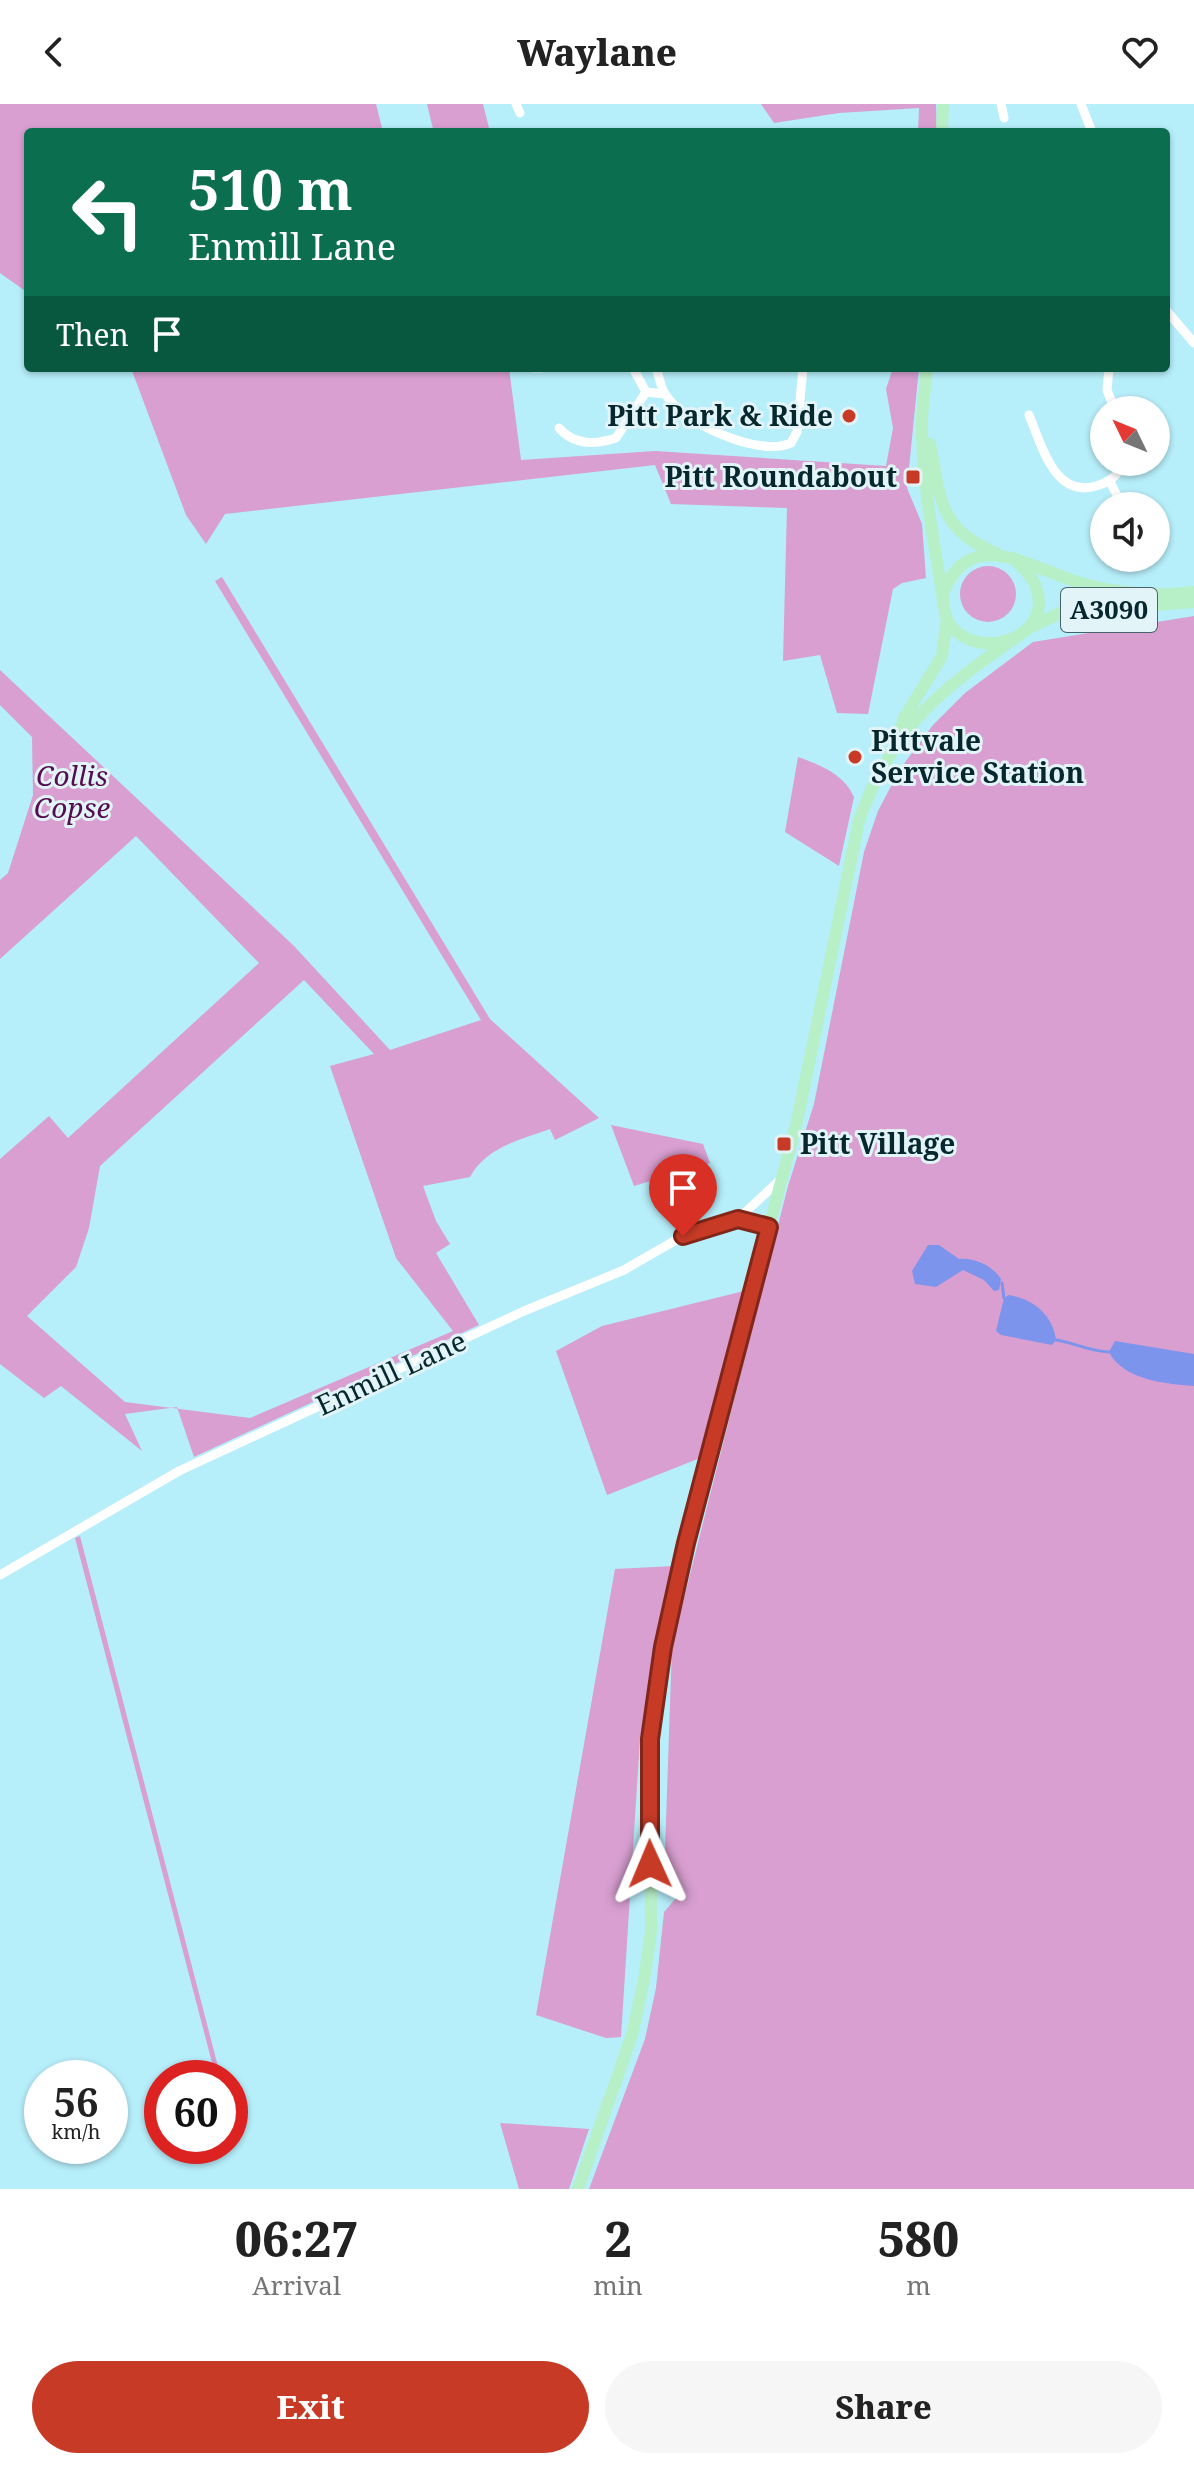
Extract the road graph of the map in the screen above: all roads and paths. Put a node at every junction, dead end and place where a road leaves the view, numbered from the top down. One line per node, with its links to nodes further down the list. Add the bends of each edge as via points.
1 (943, 104): 5 (main road)
2 (1001, 104): 4 (street)
3 (1081, 104): 6 (street)
4 (1004, 118)
5 (942, 128)
6 (1090, 128)
7 (1170, 316): 8 (street)
8 (1194, 343)
9 (635, 372): 14 (street)
10 (657, 372): 16 (street)
11 (803, 372): 16 (street, via 797,432 791,443 780,447 716,434)
12 (927, 372): 15 (main road)
13 (1109, 372): 17 (street)
14 (646, 392): 16 (street); 19 (street, via 616,438 588,443 567,437)
15 (925, 393): 23 (main road, via 929,442 948,518 962,537); 25 (main road, via 927,504)
16 (664, 394)
17 (1109, 396)
18 (1029, 415): 21 (street, via 1050,464 1066,482 1089,488)
19 (559, 428)
20 (1114, 476): 21 (street)
21 (1110, 482): 22 (street)
22 (1115, 492)
23 (1007, 556): 24 (main road, A3090, via 1110,590); 25 (main road, via 986,554 964,561 949,577); 28 (main road, via 1036,587 1037,612)
24 (1194, 592)
25 (943, 594): 27 (main road)
26 (1194, 602): 28 (main road, A3090, via 1062,612)
27 (947, 619): 28 (main road, via 971,641 986,644); 29 (main road, A3090, via 942,656 904,718)
28 (1023, 632): 29 (main road, A3090, via 944,689)
29 (898, 738): 30 (main road, A3090, via 859,821)
30 (782, 1178): 31 (street, Enmill Lane); 32 (main road, A3090)
31 (738, 1219): 32 (street); 33 (street, Enmill Lane, via 683,1236 624,1270 179,1471)
32 (769, 1227): 34 (main road, A3090, via 663,1647 650,1739 651,1932 644,1980 632,2035)
33 (0, 1575)
34 (578, 2189)

